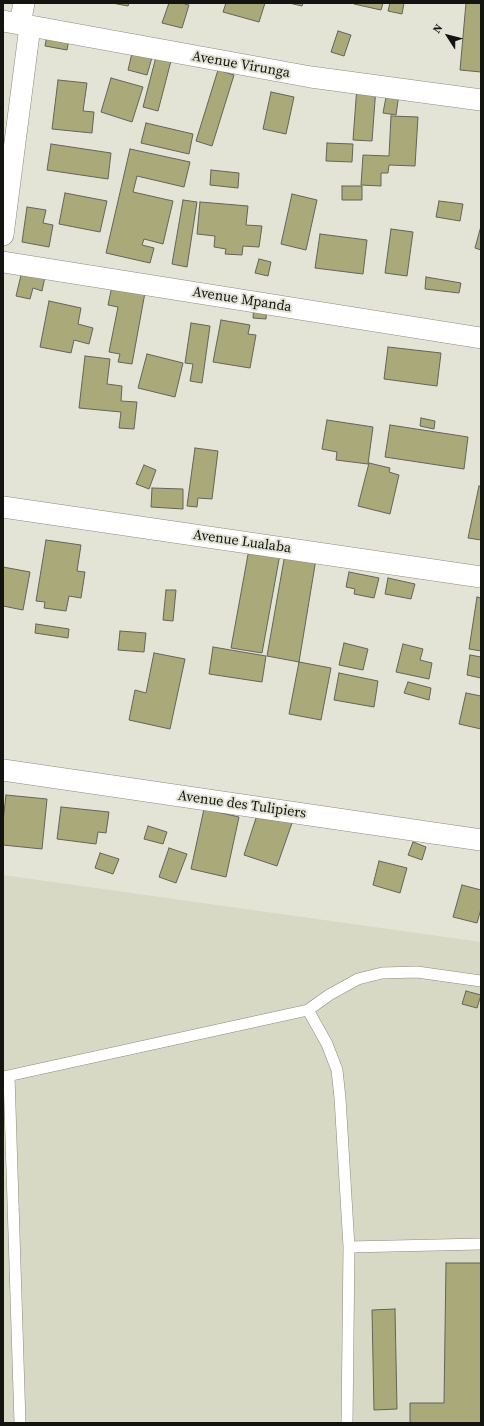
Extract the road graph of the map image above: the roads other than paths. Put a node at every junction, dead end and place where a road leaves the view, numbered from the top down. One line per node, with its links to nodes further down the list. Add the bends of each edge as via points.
1 (24, 3): 2 (street)
2 (18, 24): 3 (street, Avenue Virunga, via 311,77); 4 (street)
3 (481, 100)
4 (3, 235)
5 (3, 262): 6 (street, Avenue Mpanda)
6 (481, 338)
7 (3, 507): 8 (street, Avenue Lualaba)
8 (481, 577)
9 (3, 770): 10 (street, Avenue des Tulipiers)
10 (481, 840)
11 (481, 981): 12 (lane, via 417,972 382,974 358,979 328,995)
12 (308, 1010): 13 (lane); 15 (lane, via 327,1044 337,1070)
13 (6, 1076): 16 (lane)
14 (481, 1244): 15 (lane)
15 (349, 1247): 17 (lane)
16 (20, 1423)
17 (347, 1423)

